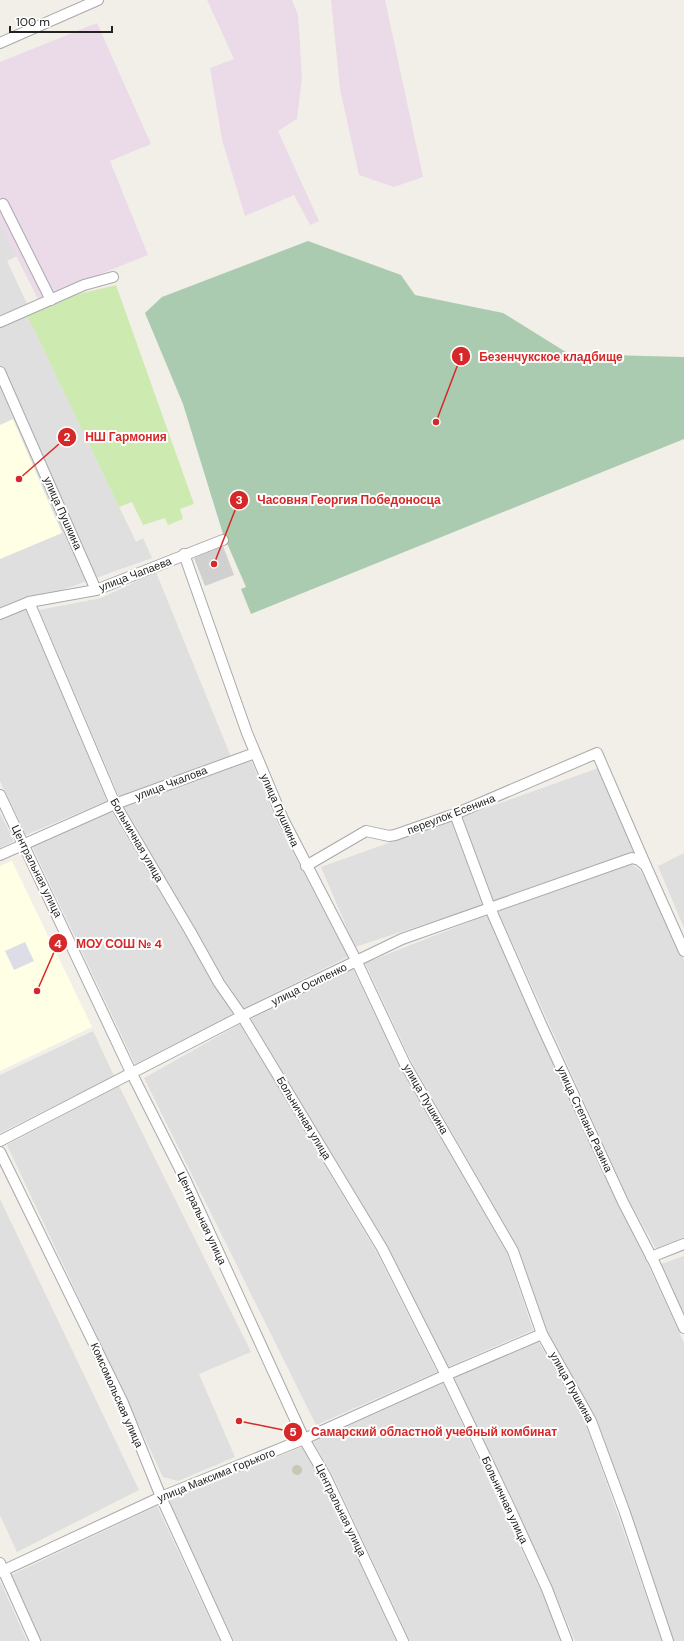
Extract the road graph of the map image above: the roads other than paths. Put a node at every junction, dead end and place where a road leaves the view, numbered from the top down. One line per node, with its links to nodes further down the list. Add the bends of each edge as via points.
1 (98, 0): 2 (street)
2 (0, 43)
3 (2, 204): 5 (street)
4 (113, 278): 5 (street, via 84,285)
5 (51, 300): 6 (street)
6 (0, 322)
7 (0, 372): 10 (street, улица Пушкина)
8 (223, 540): 9 (street, улица Чапаева)
9 (184, 554): 10 (street, улица Чапаева); 13 (street, улица Пушкина)
10 (96, 590): 11 (street, улица Чапаева)
11 (29, 602): 12 (street, улица Чапаева); 15 (street, Больничная улица)
12 (0, 614)
13 (254, 752): 15 (street, улица Чкалова); 19 (street, улица Пушкина)
14 (0, 795): 17 (street, Центральная улица)
15 (115, 804): 17 (street, улица Чкалова); 24 (street, Больничная улица, via 218,983)
16 (455, 814): 19 (street, переулок Есенина, via 389,836 366,831); 20 (street, переулок Есенина, via 597,753); 21 (street, улица Степана Разина)
17 (24, 843): 18 (street, улица Чкалова); 25 (street, Центральная улица)
18 (0, 855)
19 (306, 866): 23 (street, улица Пушкина)
20 (646, 866): 21 (street, улица Осипенко, via 632,858); 22 (street)
21 (490, 908): 23 (street, улица Осипенко, via 402,939); 29 (street, улица Степана Разина, via 593,1138)
22 (684, 951)
23 (356, 960): 24 (street, улица Осипенко); 31 (street, улица Пушкина, via 405,1064 513,1251)
24 (242, 1016): 25 (street, улица Осипенко); 32 (street, Больничная улица, via 382,1248)
25 (132, 1073): 26 (street, улица Осипенко); 33 (street, Центральная улица, via 186,1182)
26 (0, 1141)
27 (0, 1152): 34 (street, Комсомольская улица, via 123,1403)
28 (684, 1244): 29 (street)
29 (651, 1257): 30 (street, улица Степана Разина)
30 (684, 1328)
31 (542, 1334): 32 (street, улица Максима Горького); 40 (street, улица Пушкина, via 591,1421)
32 (446, 1375): 33 (street, улица Максима Горького); 39 (street, Больничная улица, via 547,1589)
33 (304, 1439): 34 (street, улица Максима Горького); 38 (street, Центральная улица, via 326,1477)
34 (161, 1497): 35 (street, улица Максима Горького); 37 (street, Комсомольская улица)
35 (1, 1568): 36 (street)
36 (34, 1641)
37 (227, 1641)
38 (403, 1641)
39 (567, 1641)
40 (668, 1641)

